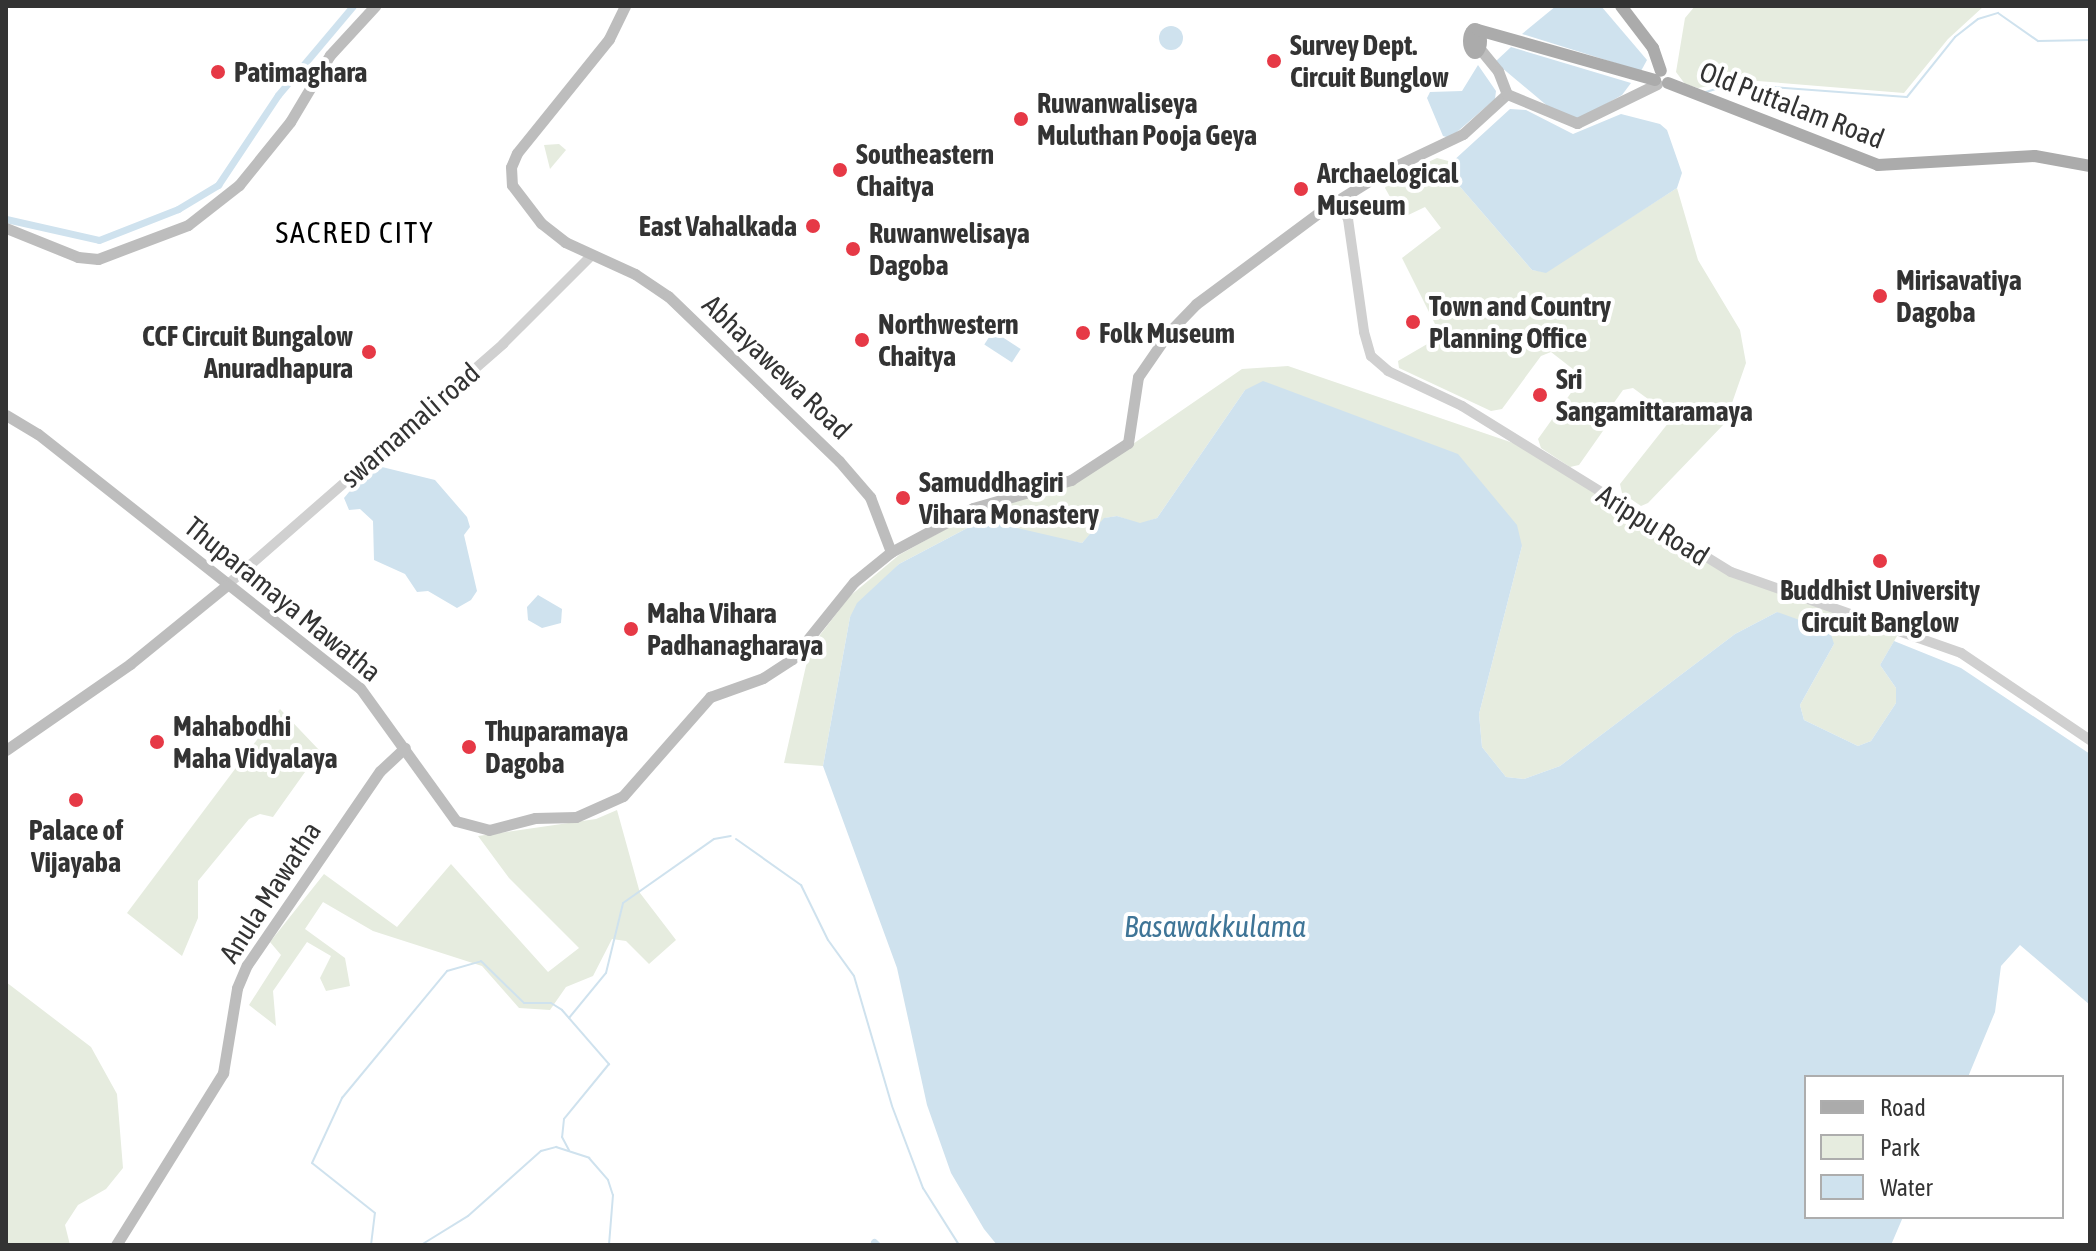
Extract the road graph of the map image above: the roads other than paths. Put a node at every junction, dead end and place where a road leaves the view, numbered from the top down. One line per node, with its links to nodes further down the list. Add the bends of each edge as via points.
1 (375, 6): 9 (main road, via 330,55 290,122 239,185 188,225 98,259 78,257)
2 (625, 6): 10 (main road, Abhayawewa Road, via 609,39 566,87 511,167 512,185 532,213)
3 (1621, 6): 5 (main road, via 1653,48)
4 (1478, 36): 5 (main road, Old Puttalam Road); 6 (main road)
5 (1660, 79): 6 (main road, via 1577,123); 7 (main road, Old Puttalam Road, via 1878,165 2035,156)
6 (1507, 94): 8 (main road, Thuparamaya Mawatha, via 1463,134)
7 (2090, 166)
8 (1338, 201): 12 (main road, Thuparamaya Mawatha, via 1220,285 1169,332 1138,377 1128,443 1071,480 973,508); 14 (street, Arippu Road, via 1348,219 1367,344 1371,356 1388,371 1462,406 1731,572 1961,653)
9 (6, 228)
10 (589, 258): 12 (main road, Abhayawewa Road, via 635,274 668,296 839,461 870,497); 13 (street, swarnamali road, via 503,344)
11 (6, 415): 13 (main road, Thuparamaya Mawatha, via 38,434)
12 (891, 552): 15 (main road, Thuparamaya Mawatha, via 854,582 792,659 763,678 710,697 636,783 600,810 489,830 469,828 445,812)
13 (226, 586): 15 (main road, Thuparamaya Mawatha, via 360,688); 16 (main road, via 130,664)
14 (2090, 740)
15 (405, 748): 17 (main road, Anula Mawatha, via 380,771 247,965 237,988 223,1073)
16 (6, 750)
17 (116, 1245)

